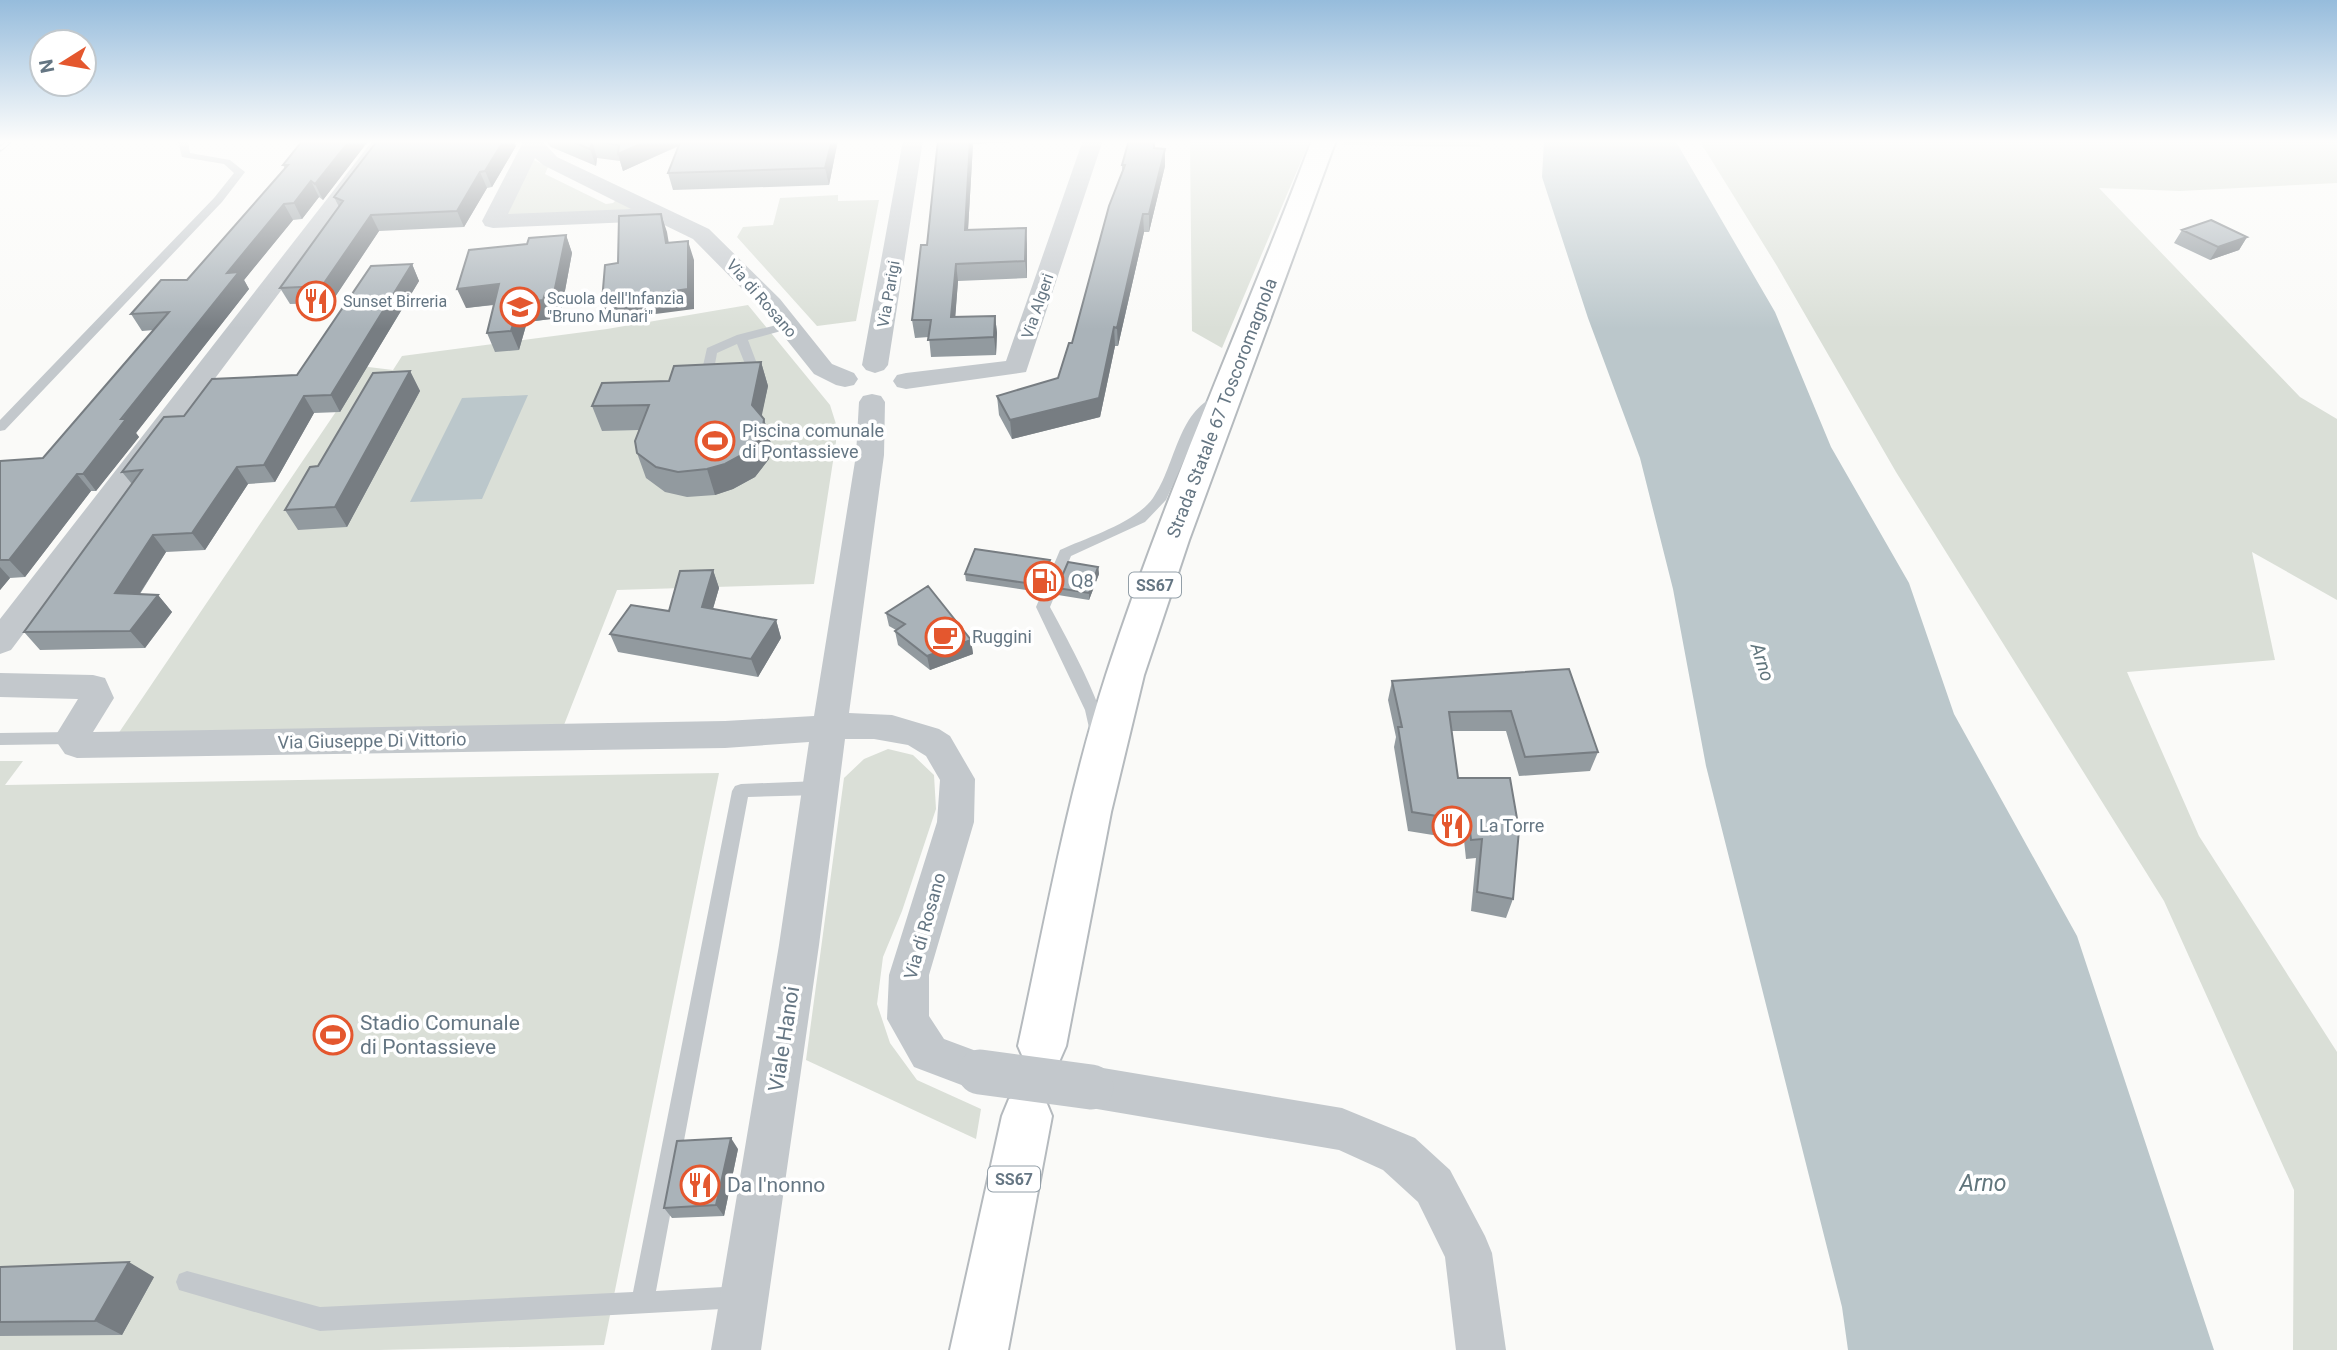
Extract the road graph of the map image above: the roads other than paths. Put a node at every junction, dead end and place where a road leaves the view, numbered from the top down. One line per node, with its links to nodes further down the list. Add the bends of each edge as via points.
1 (215, 203): 16 (lane)
2 (336, 203): 17 (street)
3 (501, 203): 8 (street, via 493,221)
4 (640, 203): 8 (street, Via di Rosano)
5 (902, 203): 11 (street, Via Parigi)
6 (1072, 203): 13 (street, Via Algeri, via 1017,367)
7 (1299, 203): 14 (main road, Strada Statale 67 Toscoromagnola / SS67)
8 (663, 214): 9 (street, Via di Rosano, via 701,234)
9 (788, 327): 10 (lane); 12 (street, Via di Rosano, via 823,369)
10 (741, 338): 10 (lane, via 711,351 706,379 755,377)
11 (875, 365): 12 (street); 13 (street, via 896,368)
12 (845, 379): 15 (street, Via di Rosano, via 843,388 849,397)
13 (906, 381): 15 (street, via 893,397)
14 (1224, 396): 22 (main road, Strada Statale 67 Toscoromagnola / SS67, via 1125,674); 22 (lane, via 1200,411 1159,500 1140,519 1065,553 1044,607 1093,710)
15 (872, 402): 19 (street, via 870,455)
16 (0, 427)
17 (0, 642)
18 (0, 685): 20 (street, via 93,687 97,698)
19 (830, 727): 20 (street, Via Giuseppe Di Vittorio, via 748,734 147,745 77,745); 23 (street, Viale Hanoi); 31 (street, Via di Rosano, bridge, via 904,730 938,746 955,770 957,816 910,970 907,1009 929,1054 980,1072 1342,1129 1399,1154 1434,1186 1468,1253)
20 (71, 738): 21 (lane)
21 (0, 739)
22 (1102, 761): 24 (main road, Strada Statale 67 Toscoromagnola / SS67)
23 (819, 788): 27 (street, Viale Hanoi); 28 (lane, via 741,791)
24 (1042, 1046)
25 (1027, 1116): 30 (main road, SS67)
26 (187, 1282): 28 (lane, via 320,1319)
27 (744, 1296): 28 (lane); 29 (street, Viale Hanoi)
28 (642, 1303)
29 (736, 1350)
30 (979, 1350)
31 (1481, 1350)

